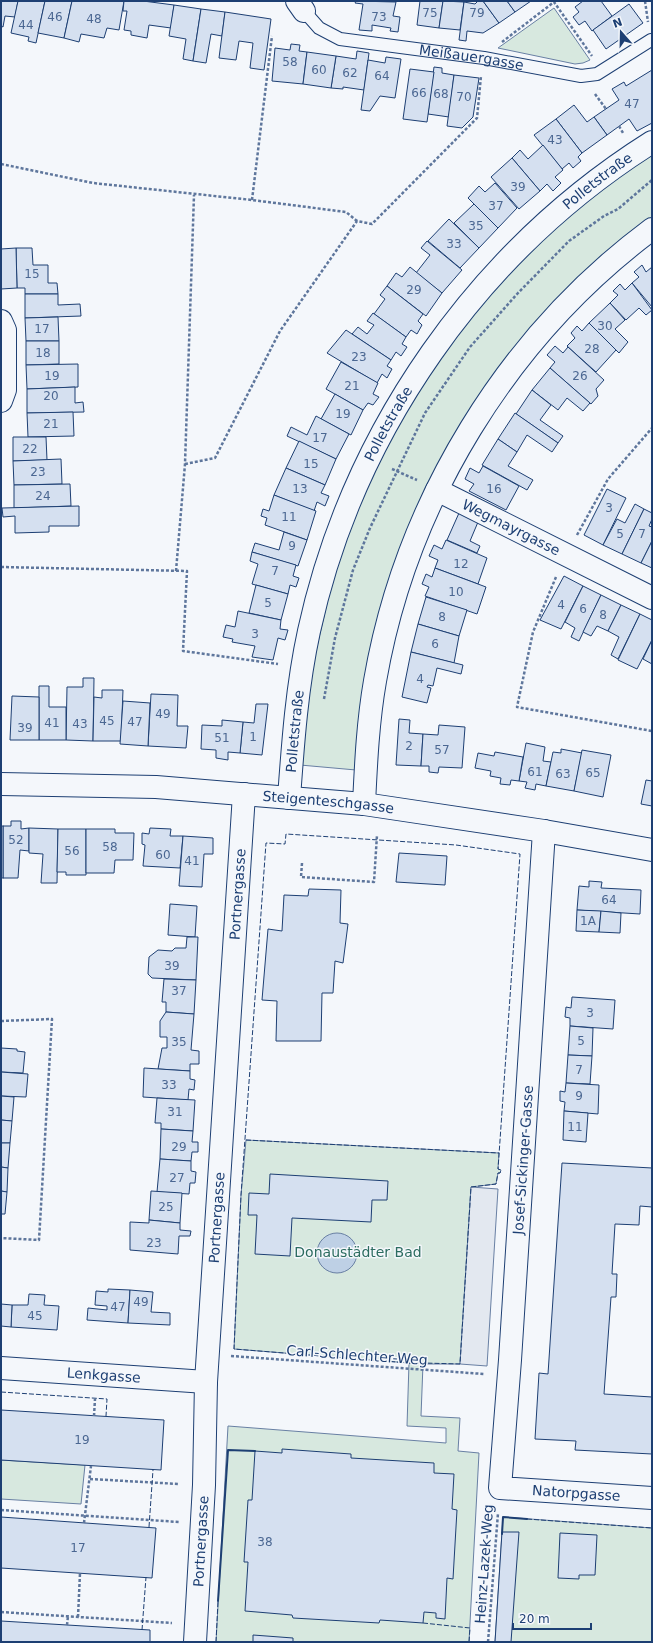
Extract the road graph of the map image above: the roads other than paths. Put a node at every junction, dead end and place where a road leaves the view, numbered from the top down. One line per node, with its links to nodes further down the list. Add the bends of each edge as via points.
1 (300, 6): 2 (lane, Meißauergasse, via 319,28 340,39 482,58 581,76 602,71)
2 (651, 40)
3 (652, 142): 11 (street, Polletstraße, via 607,172 548,220 499,267 430,354 393,414 351,501 334,546 310,629 302,666)
4 (652, 229): 7 (street, via 594,278 522,354 464,439)
5 (1, 321): 6 (street, via 5,330 6,390)
6 (1, 401)
7 (437, 490): 8 (street, Wegmayrgasse); 12 (street, via 407,560 375,679 369,720)
8 (652, 598)
9 (1, 784): 10 (street, Steigenteschgasse, via 149,787)
10 (244, 794): 11 (street, Steigenteschgasse); 16 (street, Portnergasse)
11 (289, 798): 12 (street, Steigenteschgasse)
12 (364, 804): 13 (street, Steigenteschgasse)
13 (544, 831): 14 (street, Steigenteschgasse); 17 (street, Josef-Sickinger-Gasse)
14 (652, 850)
15 (1, 1368): 16 (street, Lenkgasse)
16 (206, 1382): 19 (street, Portnergasse, via 204,1485)
17 (500, 1488): 18 (street, Natorpgasse)
18 (652, 1498)
19 (195, 1642)

